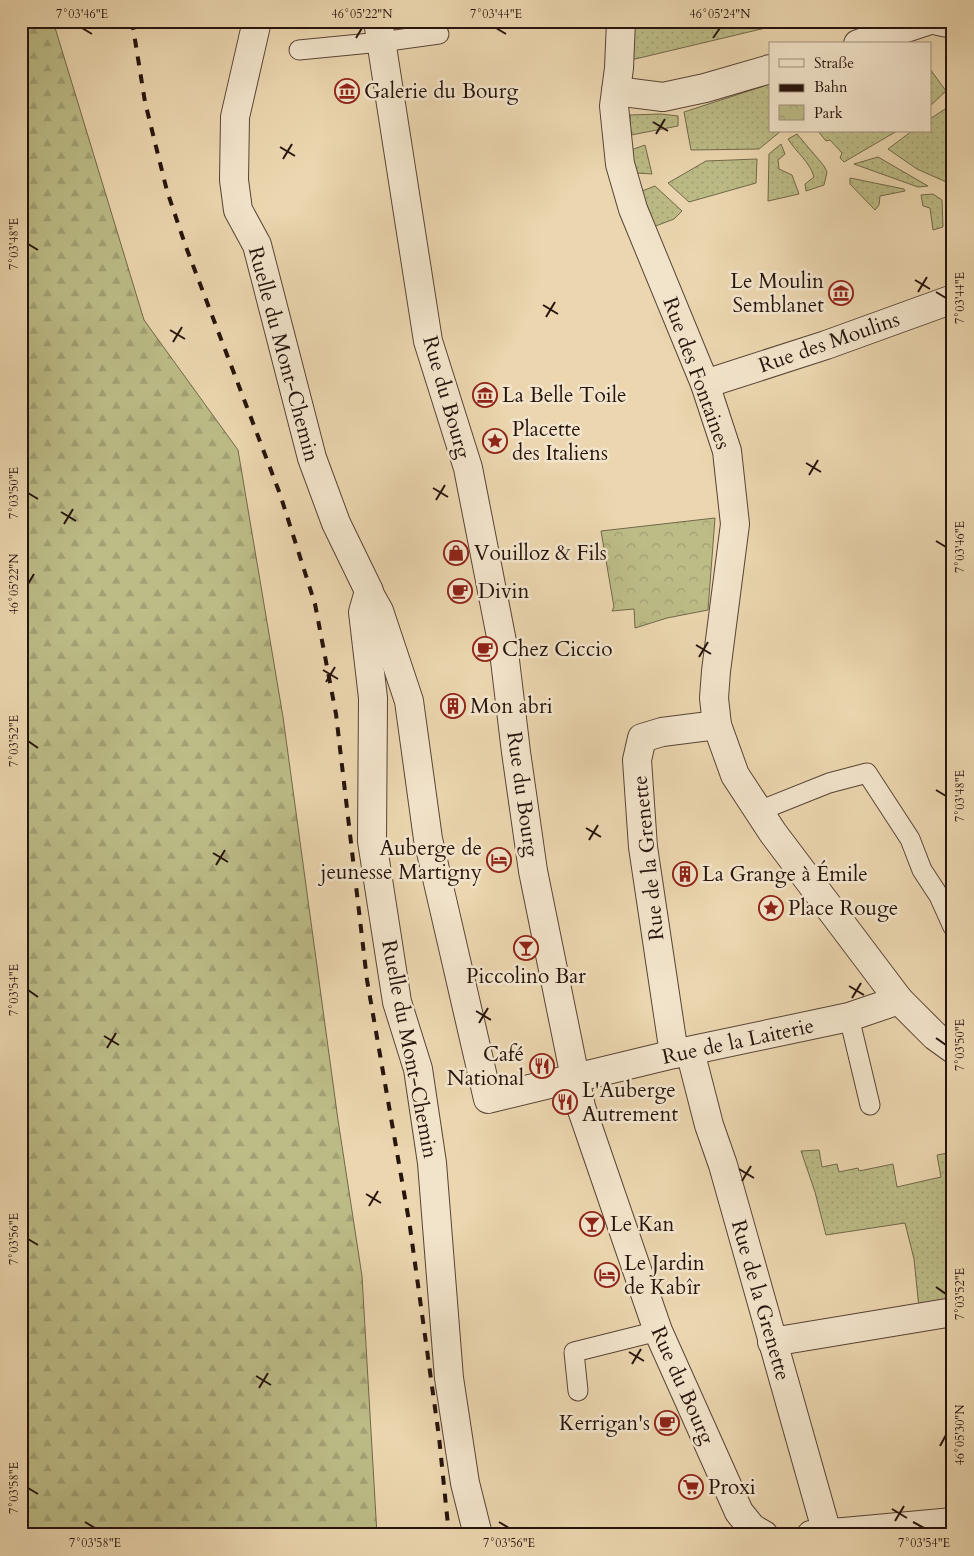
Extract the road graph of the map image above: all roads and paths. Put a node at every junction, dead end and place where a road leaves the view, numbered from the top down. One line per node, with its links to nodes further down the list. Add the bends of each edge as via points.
1 (257, 21): 14 (street, Ruelle du Mont-Chemin, via 235,117 234,180 238,210 257,245 312,458 336,523)
2 (621, 21): 11 (street, Rue des Fontaines)
3 (927, 21): 8 (street)
4 (938, 21): 5 (street)
5 (953, 24)
6 (380, 32): 7 (lane); 9 (lane); 22 (street, Rue du Bourg, via 428,341 468,468 504,652 533,871)
7 (439, 34)
8 (864, 42)
9 (299, 50)
10 (769, 69): 11 (street, via 705,88 663,96)
11 (616, 91): 13 (street, Rue des Fontaines, via 614,118 626,189)
12 (953, 299): 13 (street, Rue des Moulins)
13 (705, 384): 15 (street, Rue des Fontaines, via 727,451 735,524 716,672)
14 (369, 592): 22 (street, Ruelle du Mont-Chemin, via 379,611 409,700 428,839 488,1099); 30 (street, Ruelle du Mont-Chemin, via 363,612 373,698 372,841 397,1002 418,1069 432,1163 449,1378 465,1483)
15 (717, 725): 16 (street, Rue des Fontaines, via 735,775); 21 (street, Rue de la Grenette, via 642,738 637,760 643,847)
16 (759, 811): 17 (lane, via 829,783 867,774 910,839 922,870 939,896); 18 (street, Rue des Fontaines, via 778,841)
17 (953, 927)
18 (899, 1000): 19 (street, Rue de la Laiterie); 20 (street, Rue des Fontaines, via 935,1036)
19 (849, 1017): 21 (street, Rue de la Laiterie); 23 (lane)
20 (953, 1048)
21 (682, 1053): 22 (street, Rue de la Laiterie); 26 (street, Rue de la Grenette)
22 (576, 1079): 25 (street, Rue du Bourg, via 581,1107)
23 (870, 1105)
24 (953, 1312): 26 (street)
25 (658, 1331): 27 (lane, via 574,1352); 31 (street, Rue du Bourg, via 739,1512 752,1528)
26 (772, 1342): 29 (street, Rue de la Grenette)
27 (578, 1392)
28 (953, 1522): 29 (street)
29 (819, 1534)
30 (478, 1535)
31 (764, 1535)

